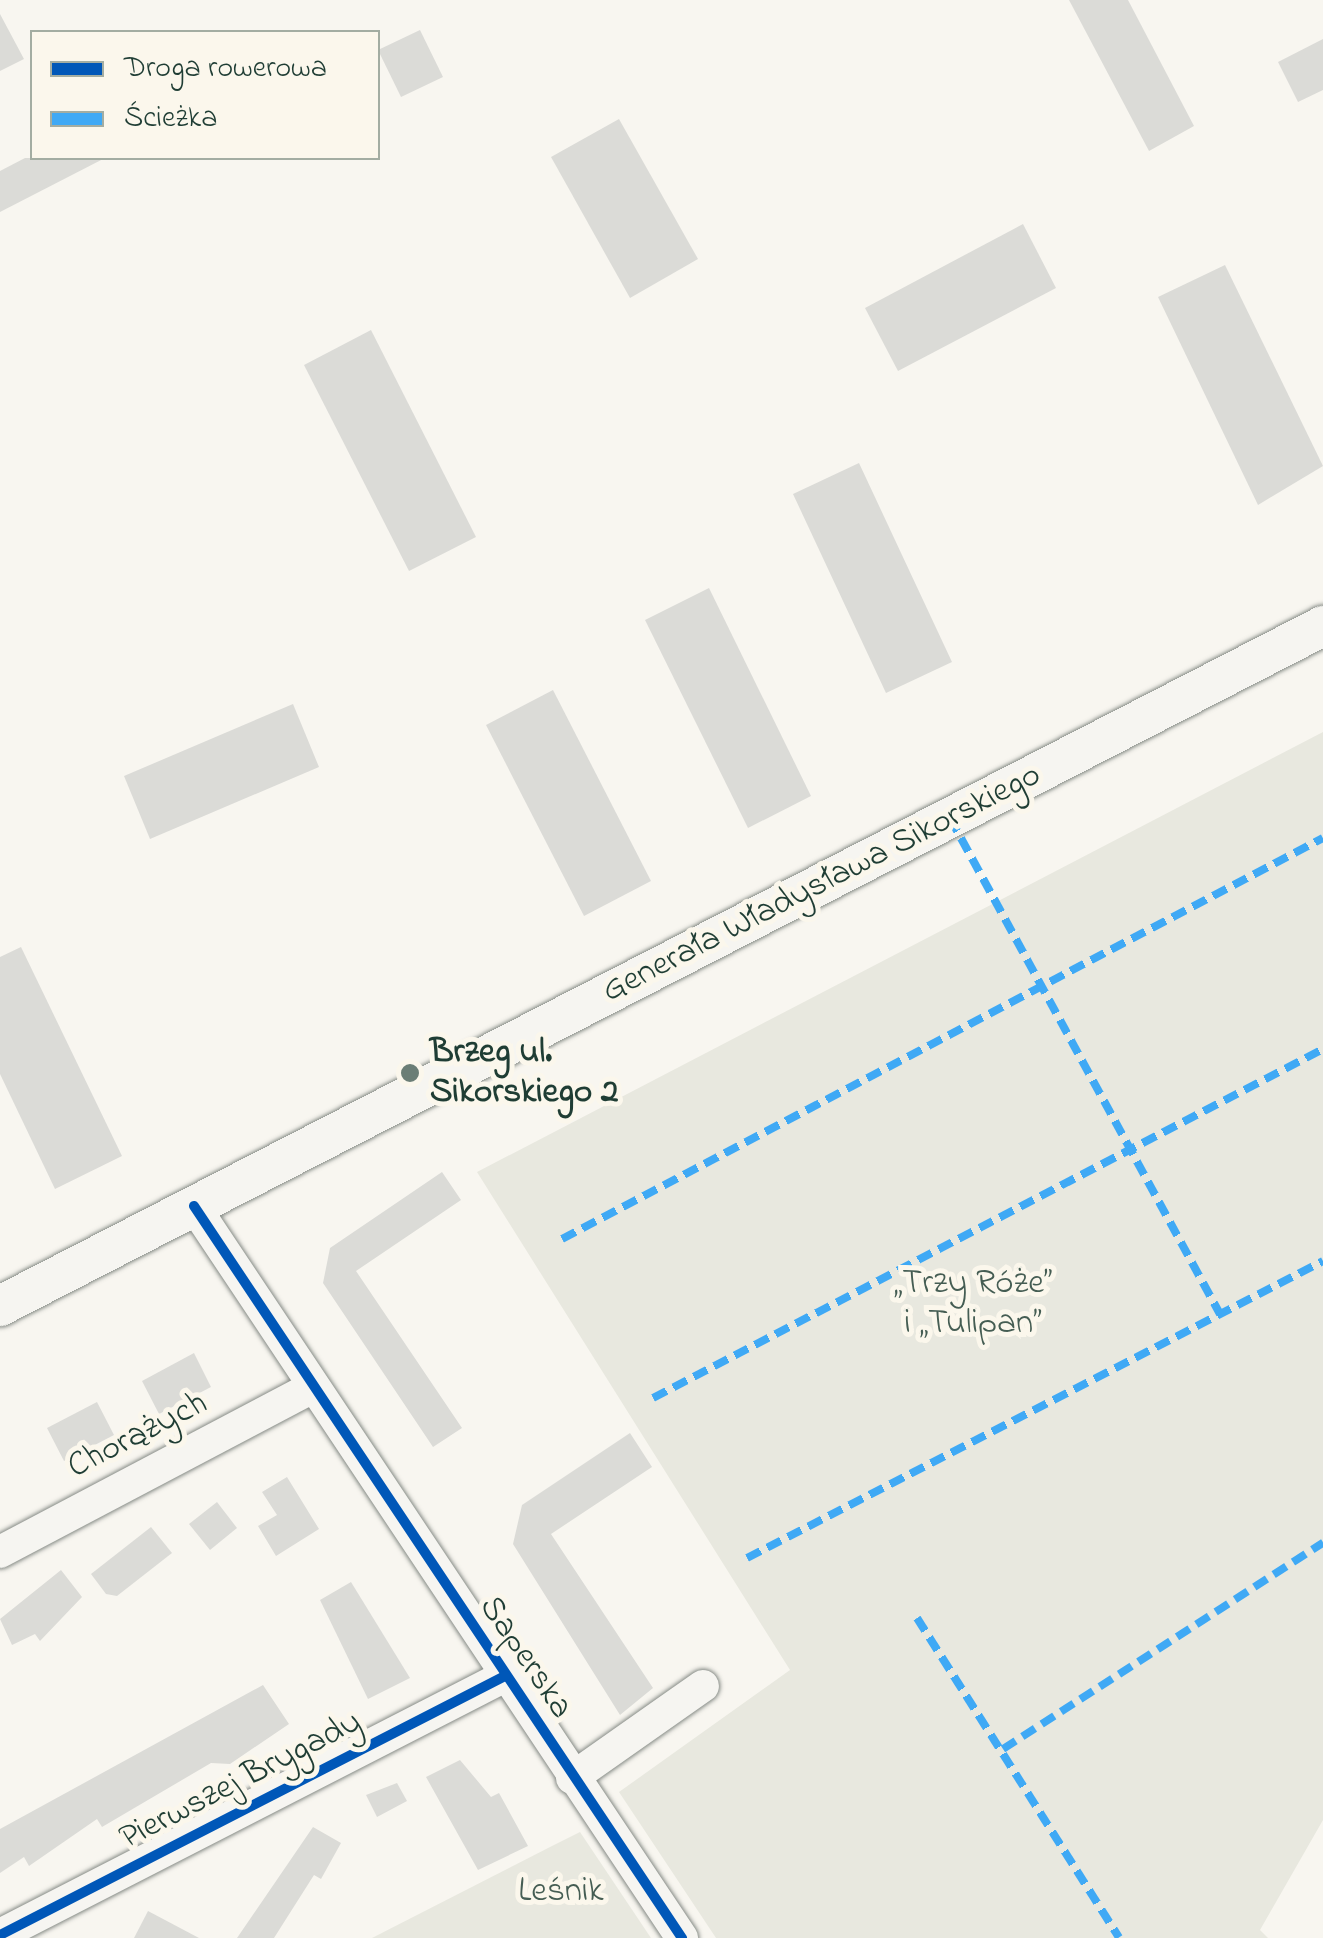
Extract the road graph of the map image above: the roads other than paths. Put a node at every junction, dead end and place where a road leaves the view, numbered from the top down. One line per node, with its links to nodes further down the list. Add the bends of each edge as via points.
1 (1323, 626): 2 (main road, Generała Władysława Sikorskiego)
2 (194, 1206): 3 (main road, Generała Władysława Sikorskiego); 4 (street, Saperska)
3 (0, 1306)
4 (311, 1388): 5 (street, Chorążych); 6 (street, Saperska)
5 (0, 1552)
6 (505, 1676): 8 (street, Saperska); 9 (street, Pierwszej Brygady)
7 (703, 1686): 8 (street)
8 (572, 1778): 10 (street, Saperska)
9 (0, 1935)
10 (682, 1938)

